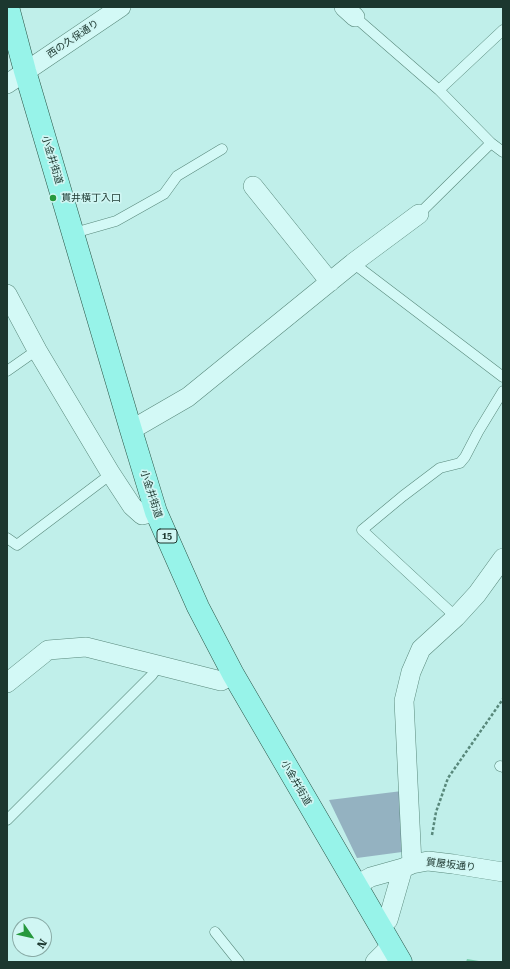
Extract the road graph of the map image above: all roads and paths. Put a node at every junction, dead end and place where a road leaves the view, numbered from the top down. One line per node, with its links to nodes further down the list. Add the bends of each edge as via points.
1 (8, 7): 5 (main road, 小金井街道 / 15)
2 (121, 7): 5 (street, 西の久保通り)
3 (350, 12): 7 (lane)
4 (503, 30): 7 (lane)
5 (25, 71): 6 (street, 西の久保通り); 13 (main road, 小金井街道 / 15)
6 (7, 84)
7 (438, 90): 8 (lane)
8 (491, 143): 10 (lane); 12 (lane)
9 (222, 149): 13 (lane, via 177,176 164,194 116,221)
10 (503, 152)
11 (253, 186): 15 (street)
12 (419, 214): 14 (street)
13 (74, 234): 21 (main road, 小金井街道 / 15)
14 (352, 264): 15 (street); 19 (lane)
15 (330, 282): 21 (street, via 188,397)
16 (7, 294): 17 (street)
17 (37, 350): 18 (lane); 22 (street)
18 (7, 371)
19 (503, 377)
20 (503, 390): 26 (lane, via 460,463 440,468 362,530)
21 (131, 430): 23 (main road, 小金井街道 / 15)
22 (111, 474): 23 (street, via 132,506 142,514); 24 (lane, via 17,546)
23 (156, 512): 28 (main road, 小金井街道 / 15, via 198,607)
24 (7, 538)
25 (503, 558): 26 (street, via 477,594)
26 (456, 617): 32 (street, via 421,649 411,672 404,701)
27 (159, 666): 28 (street, via 221,681); 29 (street, via 86,647 48,650); 31 (lane)
28 (233, 674): 34 (main road, 小金井街道 / 15)
29 (7, 684)
30 (503, 699): 32 (path, via 448,778)
31 (7, 820)
32 (414, 864): 33 (street, 質屋坂通り, via 453,864); 34 (street, 質屋坂通り, via 371,877); 35 (street, via 388,920)
33 (503, 872)
34 (356, 885): 35 (main road, 小金井街道 / 15)
35 (379, 924): 37 (main road, 小金井街道 / 15)
36 (215, 932): 38 (lane)
37 (396, 953): 39 (street)
38 (239, 962)
39 (375, 962)

